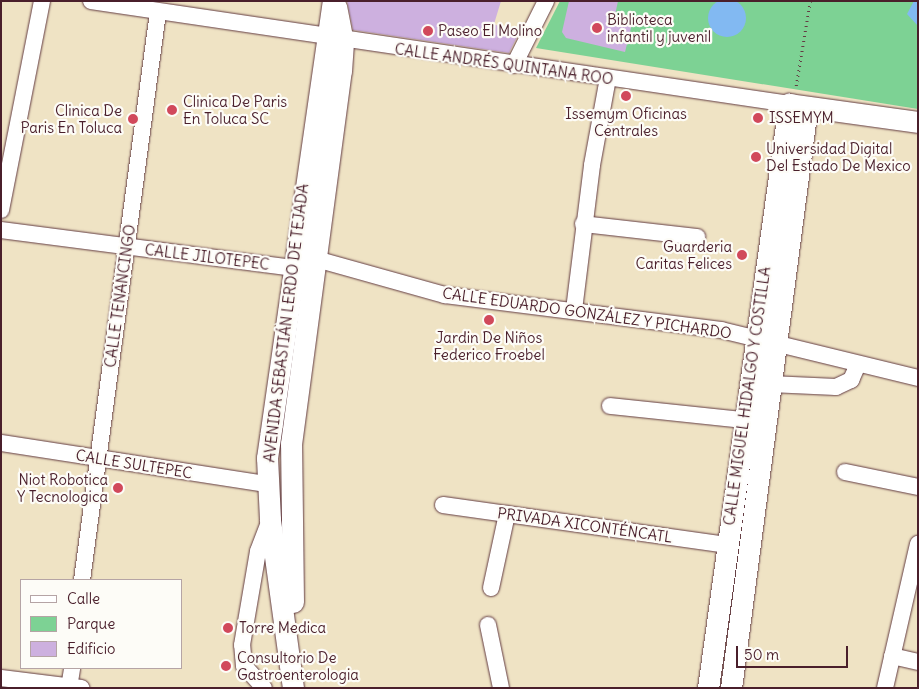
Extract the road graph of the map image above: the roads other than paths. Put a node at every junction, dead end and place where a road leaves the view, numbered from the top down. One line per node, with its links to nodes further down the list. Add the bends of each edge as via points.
1 (42, 1): 11 (street)
2 (91, 1): 5 (street, CALLE ANDRÉS QUINTANA ROO)
3 (334, 1): 6 (main road, AVENIDA SEBASTIÁN LERDO DE TEJADA)
4 (546, 1): 7 (street)
5 (158, 12): 6 (street, CALLE ANDRÉS QUINTANA ROO); 15 (street, CALLE TENANCINGO)
6 (334, 40): 7 (street, CALLE ANDRÉS QUINTANA ROO); 16 (main road, AVENIDA SEBASTIÁN LERDO DE TEJADA); 17 (main road, AVENIDA SEBASTIÁN LERDO DE TEJADA)
7 (514, 65): 8 (street, CALLE ANDRÉS QUINTANA ROO)
8 (608, 78): 9 (street, CALLE ANDRÉS QUINTANA ROO); 12 (street)
9 (796, 105): 10 (main road, CALLE ANDRÉS QUINTANA ROO); 19 (main road, CALLE MIGUEL HIDALGO Y COSTILLA); 20 (main road, CALLE MIGUEL HIDALGO Y COSTILLA)
10 (918, 122)
11 (1, 210)
12 (583, 224): 14 (street); 18 (street)
13 (1, 230): 15 (street, CALLE JILOTEPEC)
14 (697, 237)
15 (127, 247): 17 (street, CALLE JILOTEPEC); 27 (street, CALLE TENANCINGO)
16 (316, 259): 18 (street, CALLE EDUARDO GONZÁLEZ Y PICHARDO, via 436,293); 39 (main road, AVENIDA SEBASTIÁN LERDO DE TEJADA, via 289,468 293,583)
17 (293, 268): 29 (main road, AVENIDA SEBASTIÁN LERDO DE TEJADA)
18 (574, 310): 19 (street, CALLE EDUARDO GONZÁLEZ Y PICHARDO)
19 (754, 337): 20 (street, CALLE EDUARDO GONZÁLEZ Y PICHARDO); 25 (main road, CALLE MIGUEL HIDALGO Y COSTILLA)
20 (775, 344): 21 (street, CALLE EDUARDO GONZÁLEZ Y PICHARDO); 23 (main road, CALLE MIGUEL HIDALGO Y COSTILLA)
21 (858, 364): 22 (street, CALLE EDUARDO GONZÁLEZ Y PICHARDO); 23 (street, via 851,380 836,387)
22 (918, 378)
23 (770, 384): 49 (main road, CALLE MIGUEL HIDALGO Y COSTILLA)
24 (610, 406): 25 (street)
25 (743, 420): 35 (main road, CALLE MIGUEL HIDALGO Y COSTILLA)
26 (1, 443): 27 (street, CALLE SULTEPEC)
27 (97, 458): 29 (street, CALLE SULTEPEC); 36 (street, CALLE TENANCINGO)
28 (845, 472): 30 (street)
29 (266, 484): 33 (main road, AVENIDA SEBASTIÁN LERDO DE TEJADA)
30 (918, 487)
31 (443, 505): 32 (street, PRIVADA XICONTÉNCATL)
32 (507, 514): 35 (street, PRIVADA XICONTÉNCATL); 37 (street)
33 (270, 519): 39 (main road, AVENIDA SEBASTIÁN LERDO DE TEJADA); 45 (street, via 258,551 242,645 244,666)
34 (918, 544): 40 (street)
35 (726, 545): 48 (main road, CALLE MIGUEL HIDALGO Y COSTILLA)
36 (82, 579)
37 (492, 588)
38 (488, 625): 47 (street)
39 (290, 645): 46 (main road, AVENIDA SEBASTIÁN LERDO DE TEJADA)
40 (892, 656): 41 (street); 50 (street)
41 (918, 662)
42 (72, 669): 44 (street)
43 (1, 678): 44 (street)
44 (73, 687)
45 (264, 688)
46 (293, 688)
47 (501, 688)
48 (708, 688)
49 (732, 688)
50 (885, 688)

